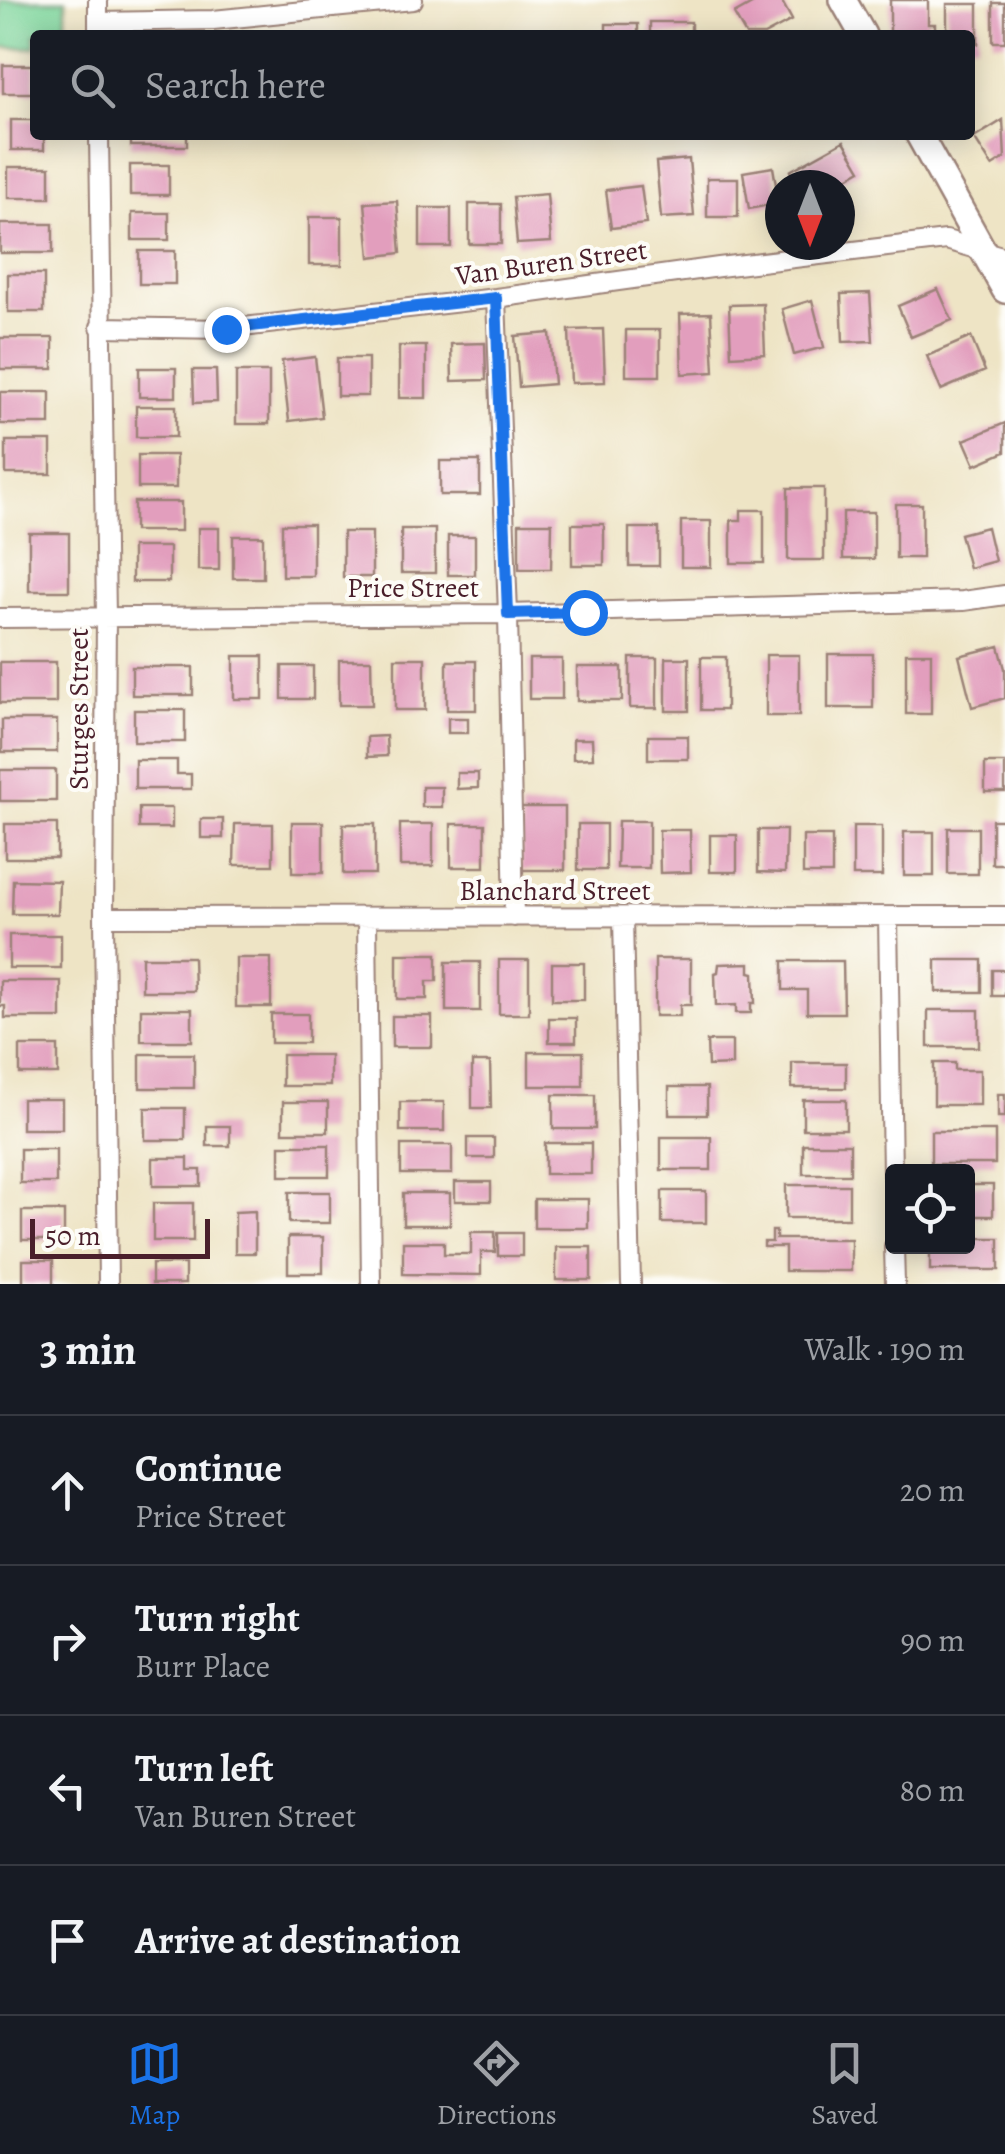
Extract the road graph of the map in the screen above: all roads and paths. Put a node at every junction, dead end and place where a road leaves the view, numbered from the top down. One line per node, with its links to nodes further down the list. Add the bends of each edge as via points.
1 (98, 0): 4 (street)
2 (412, 0): 4 (street)
3 (843, 0): 5 (street)
4 (98, 28)
5 (860, 30)
6 (99, 140): 11 (street, Sturges Street)
7 (922, 140): 8 (street)
8 (994, 254): 9 (street); 10 (street, Van Buren Street, via 946,240)
9 (1005, 290)
10 (496, 298): 11 (street, Van Buren Street, via 226,329); 13 (street)
11 (100, 327): 14 (street, Sturges Street)
12 (1005, 595): 13 (street, Price Street)
13 (508, 614): 14 (street, Price Street); 19 (street)
14 (106, 617): 15 (street, Price Street); 17 (street, Sturges Street)
15 (0, 618)
16 (1005, 916): 21 (street, Blanchard Street)
17 (104, 917): 18 (street, Blanchard Street); 24 (street, Sturges Street)
18 (366, 918): 19 (street, Blanchard Street); 25 (street)
19 (514, 918): 20 (street, Blanchard Street)
20 (623, 918): 21 (street, Blanchard Street); 26 (street)
21 (888, 918): 22 (street)
22 (892, 1164)
23 (894, 1254): 27 (street)
24 (108, 1284)
25 (371, 1284)
26 (632, 1284)
27 (894, 1284)

